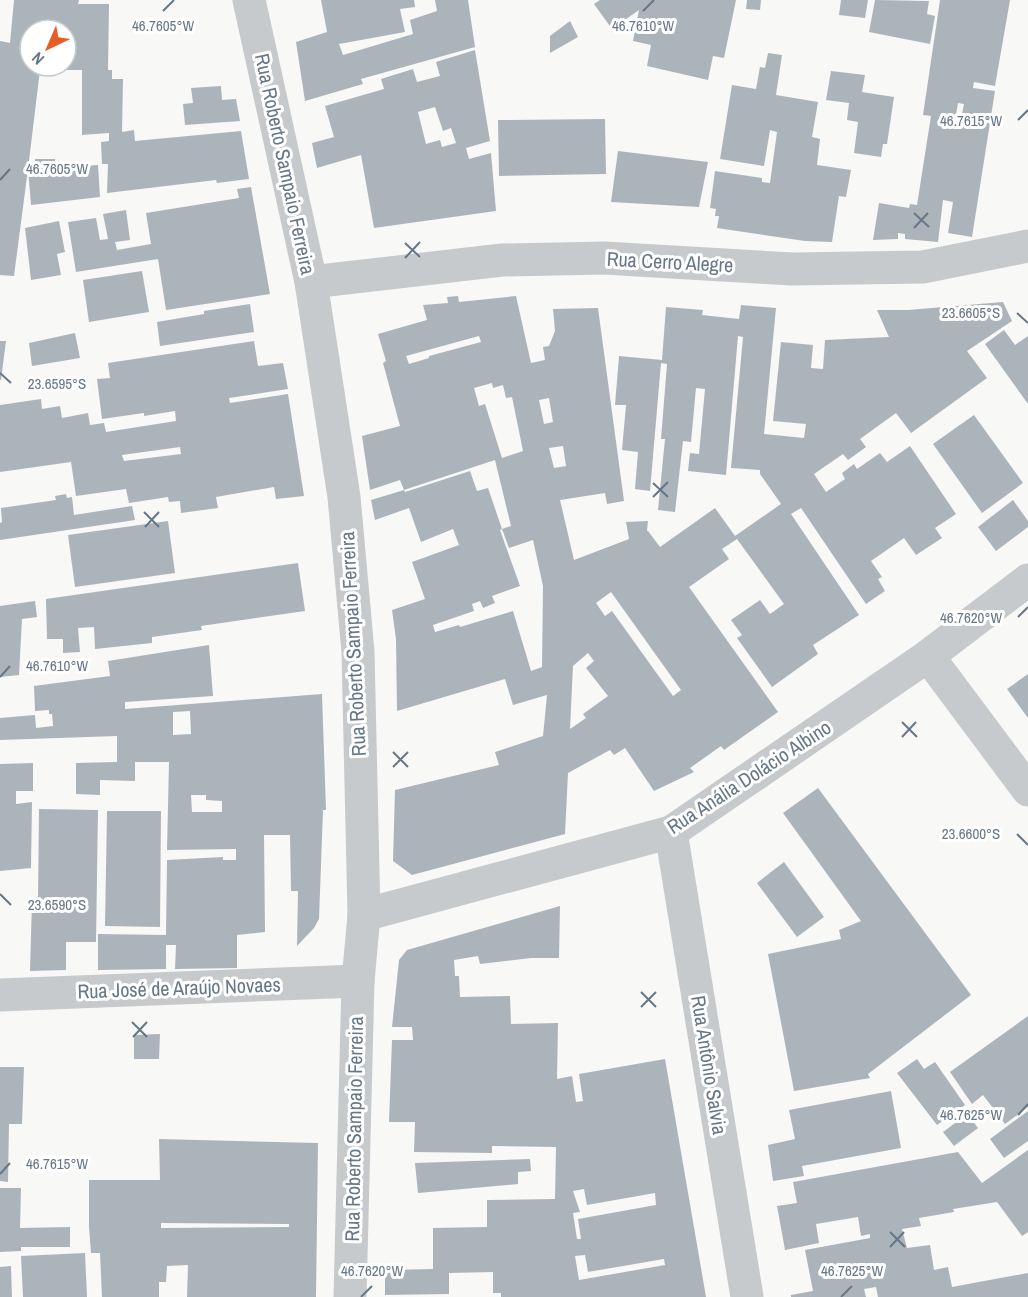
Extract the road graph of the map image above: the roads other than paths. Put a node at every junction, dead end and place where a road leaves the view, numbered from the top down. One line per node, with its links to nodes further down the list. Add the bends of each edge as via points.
1 (249, 0): 3 (street, Rua Roberto Sampaio Ferreira)
2 (1028, 246): 3 (street, Rua Cerro Alegre, via 923,267 792,270 604,258 502,260)
3 (311, 282): 8 (street, Rua Roberto Sampaio Ferreira, via 344,497 358,652)
4 (1028, 580): 5 (street, Rua Anália Dolácio Albino)
5 (928, 656): 6 (street); 7 (street, Rua Anália Dolácio Albino)
6 (1028, 790)
7 (671, 832): 8 (street, Rua Anália Dolácio Albino); 12 (street, Rua Antônio Salvia)
8 (364, 915): 9 (street, Rua Roberto Sampaio Ferreira)
9 (358, 981): 10 (street, Rua José de Araújo Novaes); 11 (street, Rua Roberto Sampaio Ferreira)
10 (0, 995)
11 (351, 1297)
12 (747, 1297)

